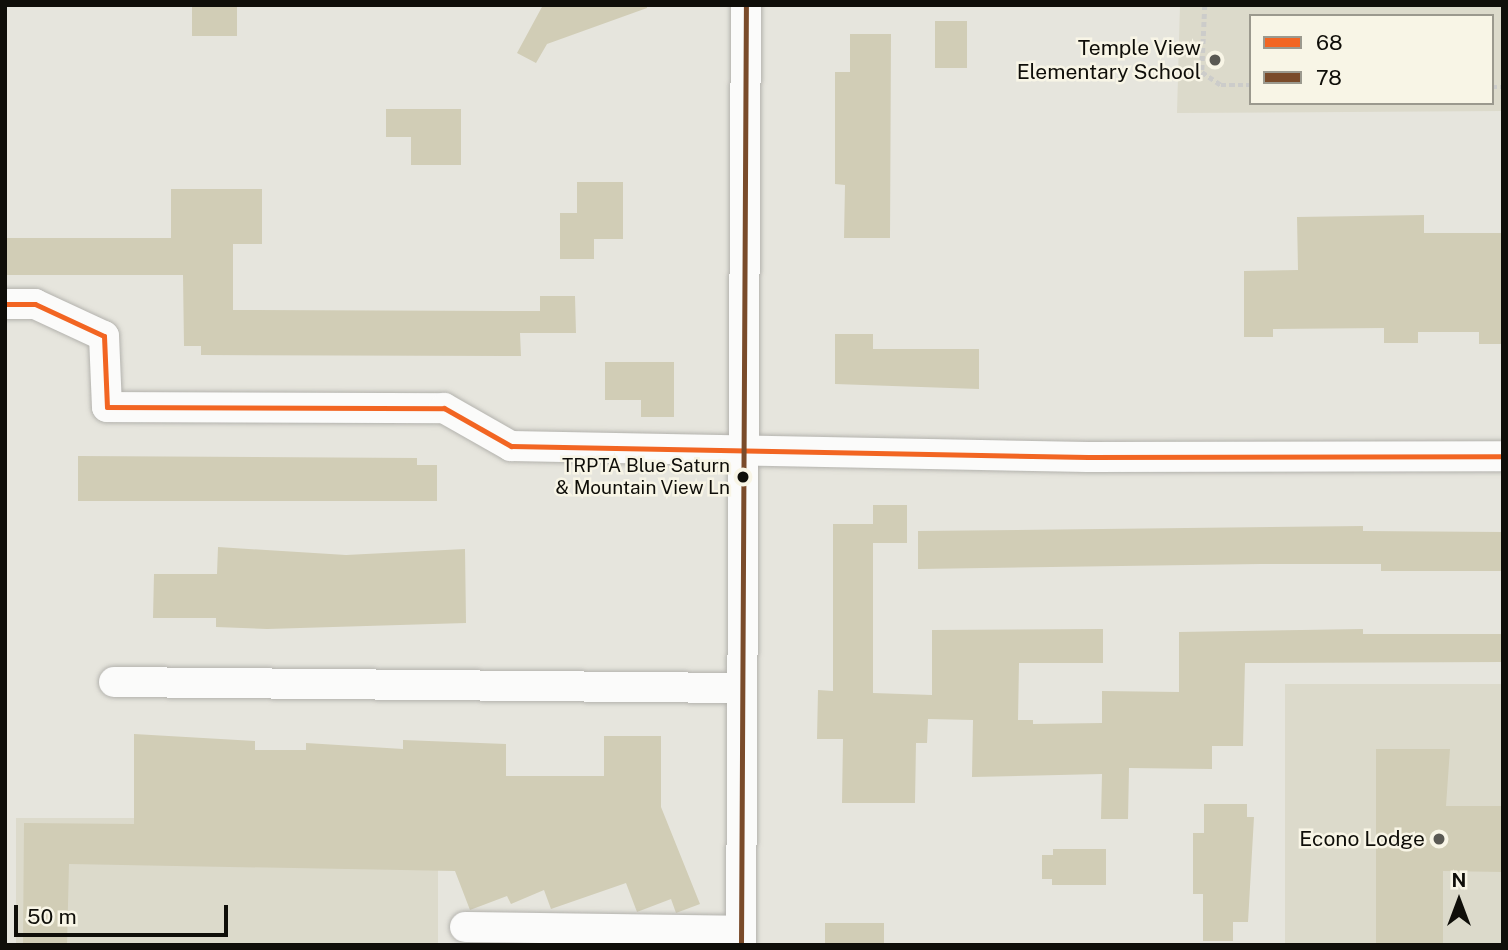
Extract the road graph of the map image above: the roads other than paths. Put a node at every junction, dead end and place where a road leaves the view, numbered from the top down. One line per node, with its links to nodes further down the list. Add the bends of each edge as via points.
1 (746, 5): 3 (street)
2 (5, 304): 3 (street, via 35,304 104,336 107,407 444,408 511,446)
3 (742, 452): 4 (street); 6 (street)
4 (1503, 456)
5 (114, 682): 6 (street)
6 (741, 688): 8 (street)
7 (465, 927): 8 (street)
8 (741, 938)

